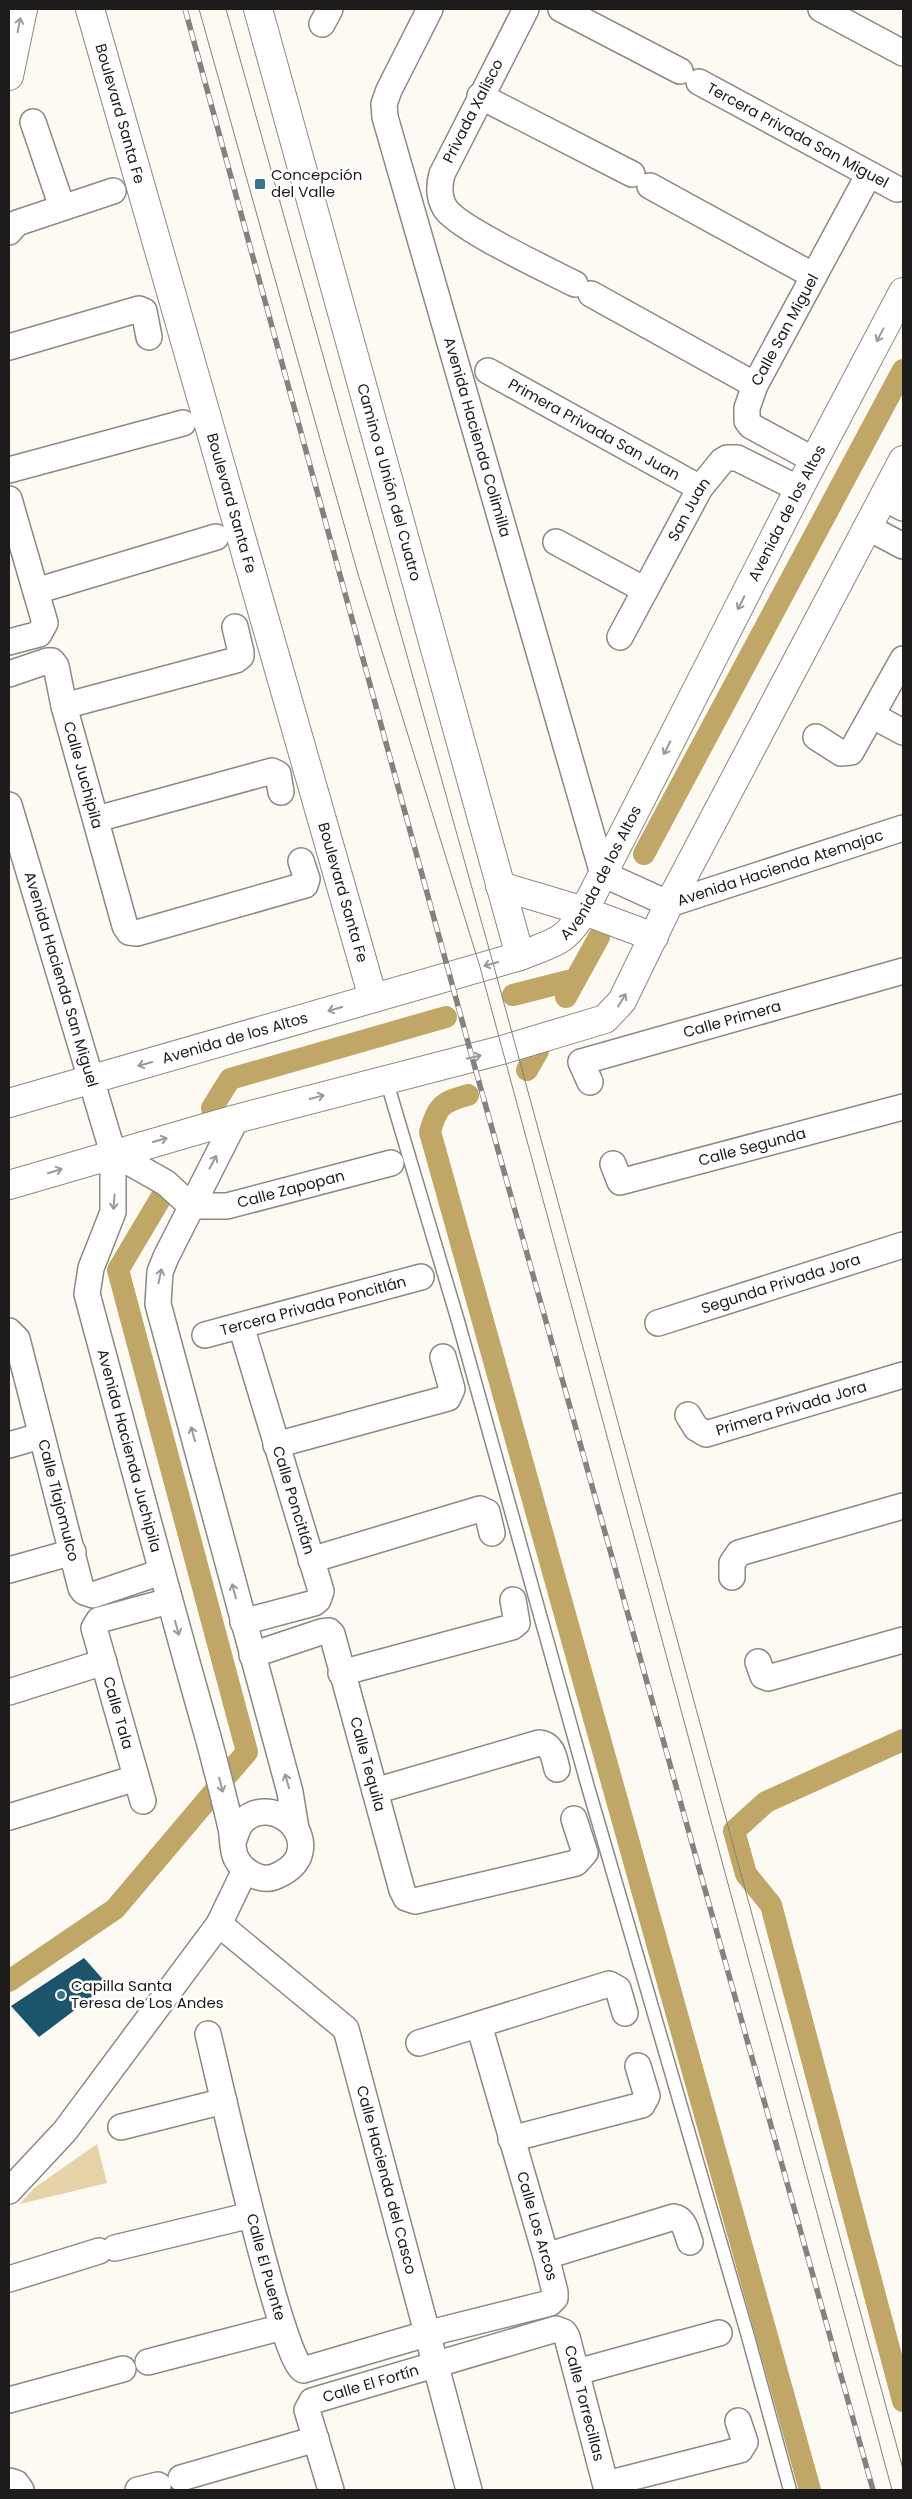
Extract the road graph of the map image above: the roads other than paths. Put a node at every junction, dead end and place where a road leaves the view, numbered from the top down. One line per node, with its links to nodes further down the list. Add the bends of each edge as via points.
1 (22, 9): 9 (street, one-way to 1)
2 (90, 9): 58 (street, Boulevard Santa Fe)
3 (258, 9): 52 (street, Camino a Unión del Cuatro)
4 (430, 9): 51 (street, Avenida Hacienda Colimilla, via 389,90 384,104 385,117)
5 (526, 9): 10 (street, Privada Xalisco)
6 (561, 9): 12 (street, Tercera Privada San Miguel)
7 (822, 9): 8 (street)
8 (903, 53)
9 (9, 76)
10 (480, 96): 17 (street); 22 (street, Privada Xalisco, via 442,174 442,199 452,216 463,225)
11 (33, 122): 15 (street)
12 (869, 174): 13 (street, Tercera Privada San Miguel); 17 (street, Calle San Miguel)
13 (898, 189)
14 (113, 191): 15 (street)
15 (62, 208): 16 (street, via 14,224)
16 (9, 232)
17 (814, 276): 22 (street, Calle San Miguel)
18 (903, 292): 24 (street, Avenida de los Altos, one-way to 24)
19 (149, 337): 20 (street, via 144,311 139,309)
20 (9, 347)
21 (488, 371): 27 (street, Primera Privada San Juan)
22 (756, 385): 24 (street, Calle San Miguel, via 747,408 746,421 756,430)
23 (183, 423): 26 (street)
24 (814, 460): 28 (street, Avenida de los Altos)
25 (903, 460): 30 (street)
26 (9, 470)
27 (700, 488): 28 (street, San Juan, via 718,465 732,457); 35 (street, San Juan)
28 (798, 489): 51 (street, Avenida de los Altos, one-way to 51)
29 (9, 499): 36 (street)
30 (893, 503): 31 (street)
31 (867, 528): 34 (street); 53 (street)
32 (216, 537): 36 (street)
33 (556, 542): 35 (street)
34 (903, 546)
35 (645, 590): 38 (street, San Juan)
36 (36, 591): 39 (street, via 45,627 39,634)
37 (235, 627): 42 (street, via 242,652 236,660)
38 (620, 637)
39 (9, 642)
40 (903, 659): 43 (street)
41 (9, 674): 42 (street, Calle Juchipila, via 52,661 56,666)
42 (64, 706): 48 (street, Calle Juchipila)
43 (873, 716): 44 (street); 45 (street, via 847,754)
44 (903, 732)
45 (816, 736)
46 (281, 792): 48 (street, via 278,774 272,771)
47 (9, 805): 60 (street, Avenida Hacienda San Miguel)
48 (97, 819): 50 (street, Calle Juchipila, via 125,926 130,932 137,933 305,885 307,879)
49 (903, 828): 53 (street, Avenida Hacienda Atemajac)
50 (301, 861)
51 (603, 874): 53 (street, Avenida Hacienda Atemajac); 54 (street, Avenida de los Altos)
52 (500, 886): 54 (street); 56 (street, Camino a Unión del Cuatro)
53 (670, 904): 55 (street)
54 (584, 911): 55 (street); 56 (street, Avenida de los Altos, via 563,939)
55 (654, 937): 59 (street, one-way to 55, via 502,1050 605,1018 622,1001)
56 (520, 956): 58 (street, Avenida de los Altos, one-way to 58)
57 (903, 971): 61 (street, Calle Primera, via 581,1062)
58 (373, 998): 60 (street, Avenida de los Altos, one-way to 60)
59 (386, 1079): 64 (street, one-way to 59); 137 (lane, via 458,1321)
60 (90, 1080): 62 (street, Avenida de los Altos); 65 (street, Avenida Hacienda San Miguel)
61 (590, 1082)
62 (9, 1103)
63 (903, 1107): 67 (street, Calle Segunda, via 620,1182)
64 (236, 1119): 65 (street, one-way to 64); 69 (street, one-way to 64)
65 (113, 1153): 68 (street, one-way to 65); 69 (street, via 166,1183); 87 (street, Avenida Hacienda Juchipila, one-way to 87, via 113,1212 91,1268 87,1294)
66 (391, 1163): 69 (street, Calle Zapopan, via 227,1206)
67 (613, 1164)
68 (9, 1185)
69 (191, 1206): 91 (street, one-way to 69, via 158,1304 160,1272)
70 (903, 1245): 72 (street, Segunda Privada Jora)
71 (422, 1277): 73 (street, Tercera Privada Poncitlán)
72 (658, 1323)
73 (242, 1326): 75 (street, Tercera Privada Poncitlán); 81 (street, Calle Poncitlán)
74 (9, 1331): 79 (street, Calle Tlajomulco, via 17,1339)
75 (206, 1335)
76 (443, 1357): 81 (street, via 452,1389 448,1398)
77 (903, 1375): 78 (street, Primera Privada Jora, via 706,1434 696,1428)
78 (688, 1415)
79 (40, 1436): 80 (street); 84 (street, Calle Tlajomulco)
80 (9, 1445)
81 (276, 1445): 85 (street, Calle Poncitlán)
82 (903, 1506): 88 (street, via 739,1553 732,1563)
83 (492, 1534): 85 (street, via 487,1512 480,1509)
84 (73, 1552): 86 (street); 87 (street, Calle Tlajomulco, via 81,1588 88,1594)
85 (311, 1560): 91 (street, Calle Poncitlán, via 320,1591 318,1600)
86 (9, 1570)
87 (161, 1572): 90 (street, Avenida Hacienda Juchipila)
88 (732, 1577)
89 (513, 1600): 96 (street, via 517,1623 512,1627)
90 (169, 1601): 94 (street, Calle Tala, via 99,1620 95,1624); 105 (street, Avenida Hacienda Juchipila, one-way to 105)
91 (243, 1622): 93 (street)
92 (903, 1640): 95 (street, via 768,1678 763,1676)
93 (252, 1655): 96 (street, Calle Tequila, via 329,1631 334,1637); 104 (street, one-way to 93, via 290,1792)
94 (104, 1662): 97 (street); 99 (street, Calle Tala)
95 (758, 1662)
96 (341, 1673): 100 (street, Calle Tequila)
97 (9, 1692)
98 (556, 1769): 100 (street, via 550,1749 539,1743)
99 (136, 1778): 101 (street, Calle Tala); 102 (street)
100 (375, 1791): 103 (street, Calle Tequila, via 402,1890 406,1898 415,1901 576,1863 584,1854)
101 (143, 1801)
102 (9, 1817)
103 (574, 1819)
104 (296, 1829): 105 (street, via 283,1815 267,1811 253,1814 242,1822); 106 (street, via 301,1843 298,1858 287,1872 271,1878 256,1877)
105 (234, 1839): 106 (street, via 235,1857)
106 (245, 1870): 107 (street)
107 (219, 1924): 116 (street, via 65,2131); 123 (street, Calle Hacienda del Casco, via 346,2029)
108 (625, 2013): 109 (street, via 618,1989 609,1984)
109 (479, 2025): 111 (street); 115 (street, Calle Los Arcos)
110 (208, 2034): 113 (street, Calle El Puente)
111 (419, 2043)
112 (638, 2066): 115 (street, via 648,2096 642,2105)
113 (224, 2101): 114 (street); 117 (street, Calle El Puente)
114 (121, 2127)
115 (512, 2139): 119 (street, Calle Los Arcos)
116 (9, 2191)
117 (251, 2215): 120 (street, via 107,2250); 121 (street, Calle El Puente)
118 (690, 2242): 119 (street, via 682,2221 674,2217)
119 (546, 2256): 123 (street, Calle Los Arcos, via 556,2292 553,2301)
120 (9, 2279)
121 (283, 2327): 123 (street, Calle El Puente, via 296,2364 303,2370); 124 (street)
122 (718, 2333): 127 (street)
123 (426, 2334): 125 (street, Calle Hacienda del Casco)
124 (148, 2362)
125 (434, 2365): 127 (street, Calle Torrecillas, via 556,2329 567,2337); 130 (street, Calle El Fortín, via 312,2401 307,2410); 136 (street, Calle Hacienda del Casco)
126 (123, 2369): 128 (street)
127 (577, 2372): 133 (street, Calle Torrecillas)
128 (9, 2400)
129 (738, 2421): 133 (street, via 745,2442 740,2450)
130 (316, 2439): 132 (street); 135 (street, Calle El Fortín)
131 (9, 2481): 134 (street, via 16,2483)
132 (159, 2484)
133 (606, 2487)
134 (21, 2490)
135 (331, 2490)
136 (470, 2490)
137 (790, 2490)

